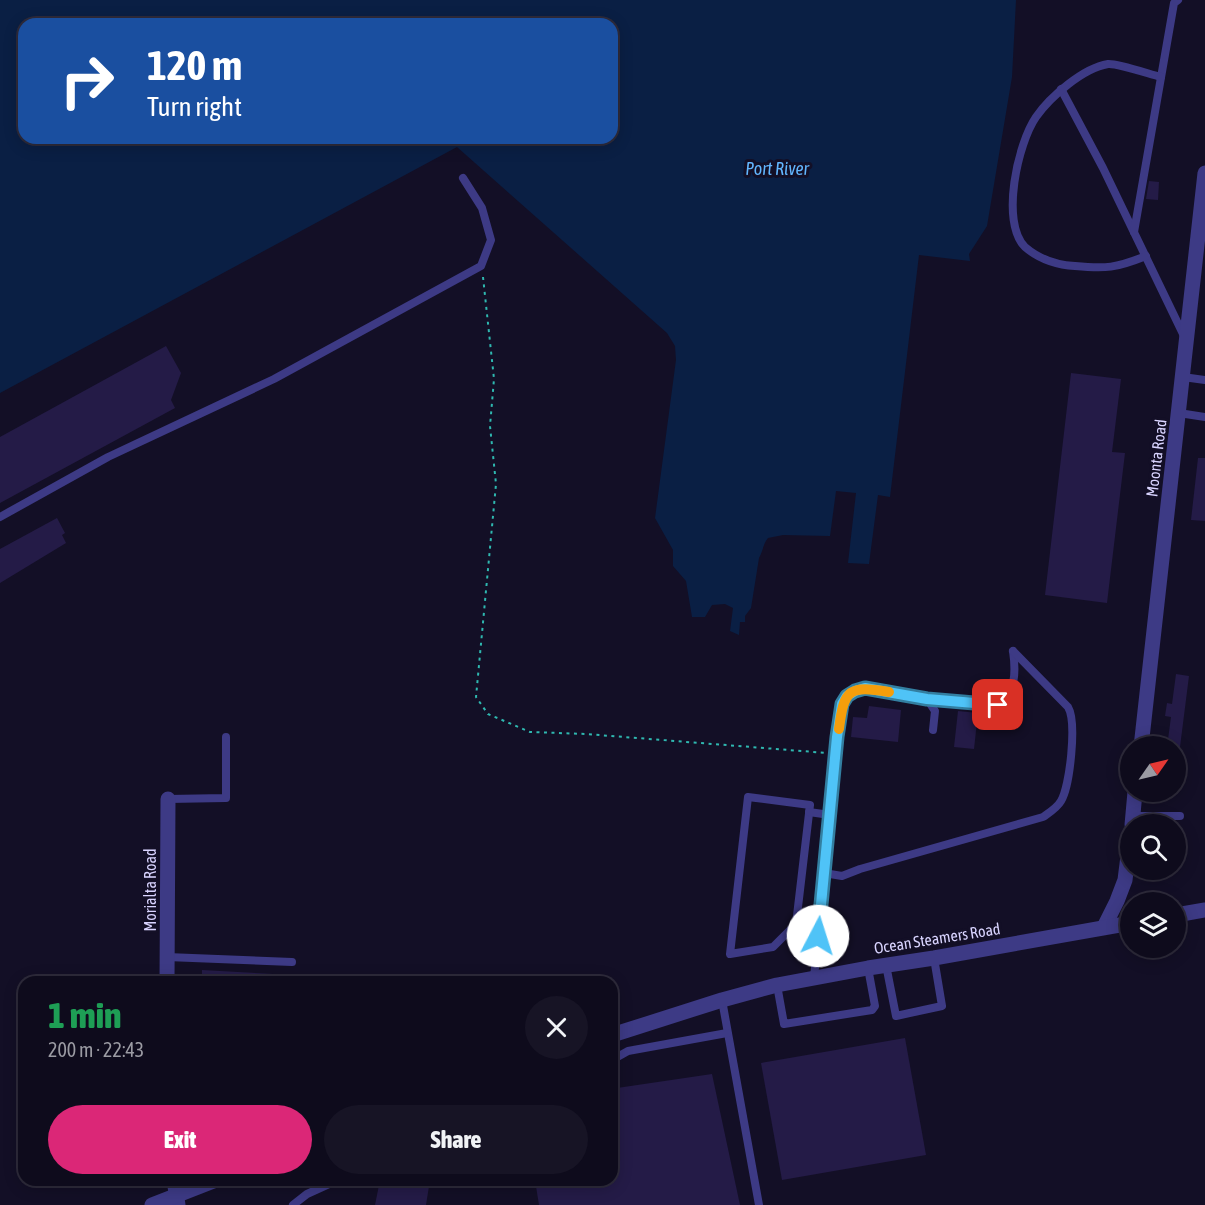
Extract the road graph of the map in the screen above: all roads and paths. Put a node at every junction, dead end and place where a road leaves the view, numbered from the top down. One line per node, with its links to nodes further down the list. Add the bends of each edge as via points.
1 (1178, 0): 2 (lane, via 1174,3)
2 (1161, 77): 3 (lane, via 1109,64 1086,72); 6 (lane)
3 (1061, 89): 6 (lane); 7 (lane, via 1035,118 1022,147 1012,214 1024,246 1042,259 1098,268 1119,266)
4 (1205, 173): 9 (street, Moonta Road)
5 (463, 178): 8 (lane, via 482,208 491,240)
6 (1134, 232): 7 (lane)
7 (1146, 256): 9 (lane)
8 (481, 266): 14 (lane, via 274,379 108,457); 19 (path, via 494,379 490,426 496,484 476,697 488,714 530,732)
9 (1187, 342): 10 (street, Moonta Road)
10 (1183, 377): 11 (lane); 12 (street, Moonta Road)
11 (1205, 380)
12 (1179, 413): 13 (lane); 17 (street, Moonta Road)
13 (1205, 417)
14 (0, 517)
15 (927, 699): 16 (lane, via 935,711); 19 (lane, via 865,688 855,691 842,704); 23 (lane, via 998,705 1013,686 1013,651 1072,714 1074,730 1060,803 1043,817 842,876)
16 (933, 730)
17 (1142, 736)
18 (226, 737): 20 (lane, via 226,798)
19 (836, 754): 22 (lane)
20 (168, 799): 29 (street, Morialta Road)
21 (809, 812): 21 (lane, via 810,805 748,796 730,954 773,947 796,924); 22 (lane)
22 (830, 815): 23 (lane)
23 (824, 873): 35 (lane)
24 (1125, 880): 28 (street)
25 (1205, 910): 26 (street)
26 (1186, 913)
27 (1120, 925): 28 (street, Ocean Steamers Road)
28 (1104, 927): 30 (street, Ocean Steamers Road)
29 (167, 957): 31 (lane); 34 (street, Morialta Road)
30 (934, 958): 32 (street, Ocean Steamers Road); 32 (lane, via 942,1006 896,1016)
31 (292, 962)
32 (885, 965): 33 (street, Ocean Steamers Road)
33 (868, 968): 35 (street, Ocean Steamers Road); 36 (lane, via 875,1006 872,1010 784,1024)
34 (167, 976)
35 (814, 978): 36 (street, Ocean Steamers Road)
36 (777, 985): 37 (street, Ocean Steamers Road)
37 (722, 1000): 38 (street, Ocean Steamers Road); 39 (lane)
38 (618, 1033)
39 (727, 1033): 40 (lane); 46 (lane)
40 (618, 1057)
41 (199, 1186): 43 (street)
42 (325, 1186): 45 (lane)
43 (177, 1194): 44 (street)
44 (152, 1205)
45 (293, 1205)
46 (759, 1205)

